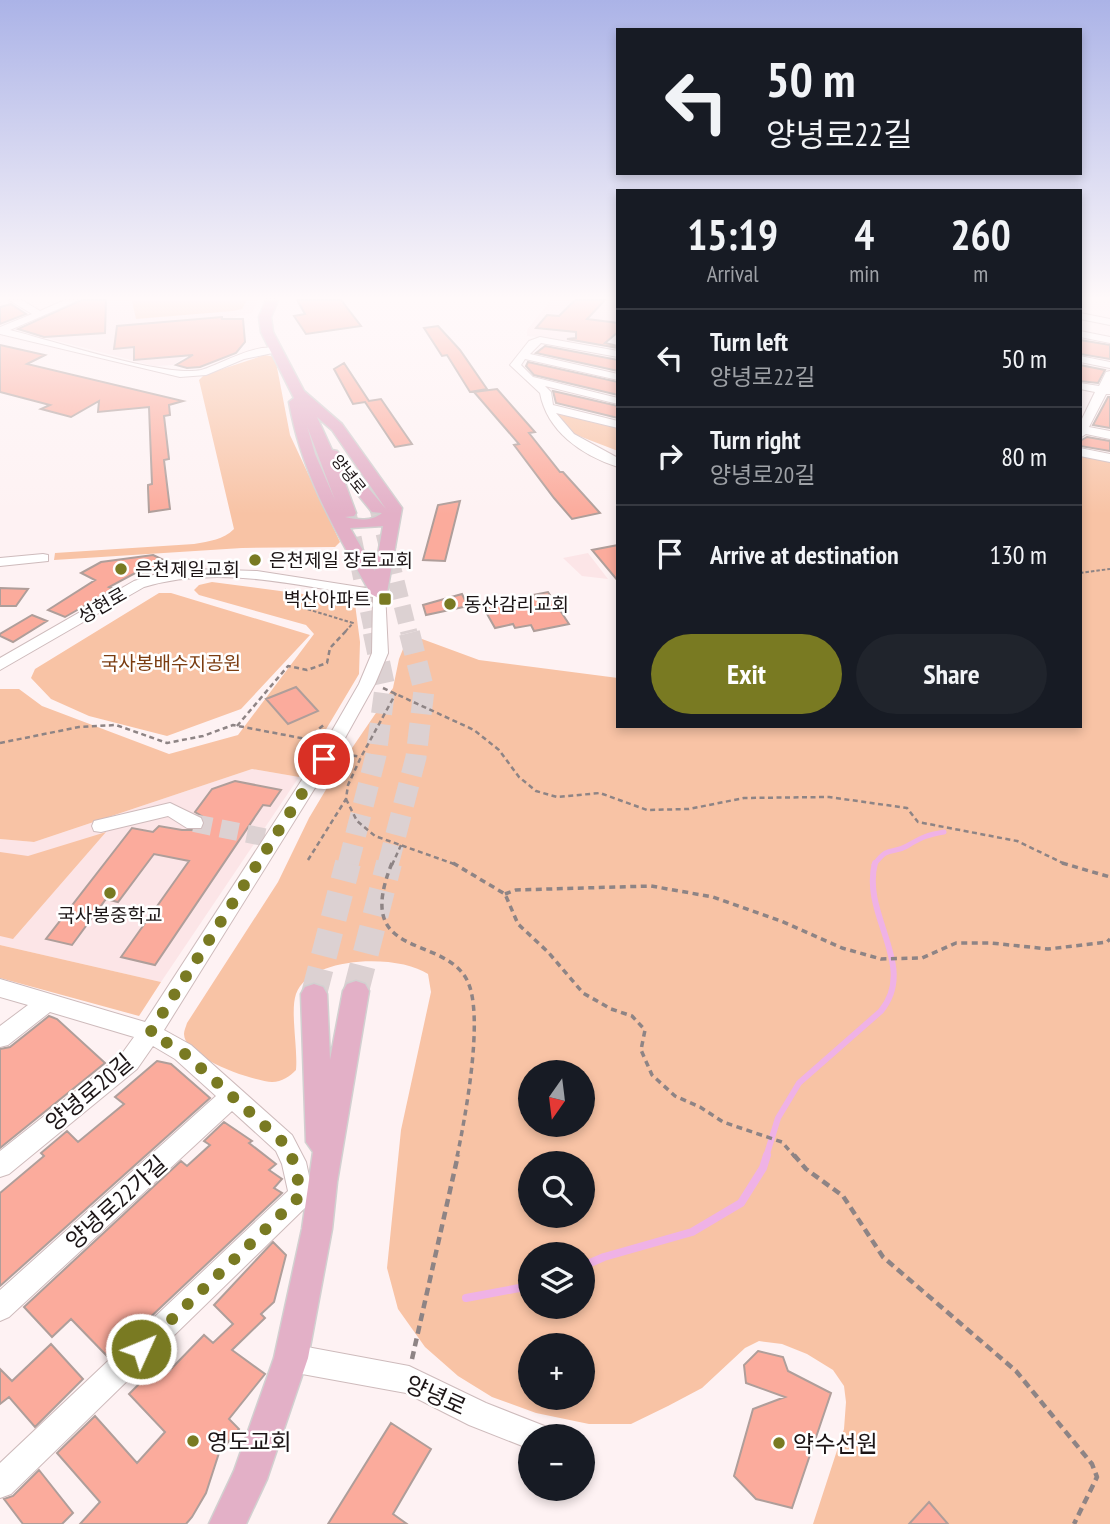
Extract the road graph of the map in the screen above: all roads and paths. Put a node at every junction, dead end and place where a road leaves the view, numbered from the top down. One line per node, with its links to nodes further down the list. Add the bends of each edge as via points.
1 (161, 371): 2 (street)
2 (207, 371)
3 (286, 371): 10 (main road, 양녕로)
4 (519, 371): 8 (street)
5 (592, 371): 7 (street)
6 (1110, 374): 11 (street)
7 (616, 377)
8 (532, 380): 12 (street); 13 (street, via 545,392)
9 (1082, 386): 11 (street)
10 (294, 390): 20 (main road, 양녕로); 24 (main road, via 337,427 390,499); 25 (main road, via 300,433 333,516)
11 (1106, 391): 14 (street)
12 (615, 398): 15 (street)
13 (547, 407): 15 (street); 23 (street, via 561,432)
14 (1091, 410): 17 (street)
15 (589, 418): 16 (street)
16 (616, 425)
17 (1082, 429)
18 (1082, 431): 19 (street)
19 (1110, 435)
20 (321, 439): 24 (main road, 양녕로); 25 (main road, 양녕로)
21 (1082, 452): 22 (street)
22 (1110, 458)
23 (616, 462)
24 (386, 509): 25 (main road, via 391,515 374,524 357,525); 31 (main road)
25 (343, 517): 31 (main road)
26 (43, 558): 27 (street)
27 (0, 562)
28 (1110, 569): 29 (path)
29 (1082, 573)
30 (286, 581): 31 (street, 성현로); 32 (street, 성현로, via 222,573 148,579); 36 (path, via 285,593 297,606 353,623 330,648 327,663 307,670 288,666)
31 (380, 594): 33 (street, 양녕로20길, via 380,653)
32 (0, 665)
33 (367, 684): 34 (path); 39 (street, 양녕로20길)
34 (396, 693): 41 (path); 47 (path, via 474,730 536,791 557,797 600,793 647,810 744,798 829,797 906,808 918,821 1017,841 1064,864)
35 (333, 717): 37 (path)
36 (237, 726): 37 (path); 38 (path, via 167,743 116,724)
37 (306, 739): 39 (path, via 306,744)
38 (0, 743)
39 (323, 750): 54 (street, 양녕로20길)
40 (351, 755): 41 (path)
41 (361, 757): 42 (path)
42 (346, 799): 45 (path, via 357,821 375,836); 46 (path)
43 (194, 823): 44 (street, via 170,809)
44 (101, 826)
45 (401, 845): 48 (path, via 456,864); 61 (path, via 380,904 389,926 413,947 464,973 472,1003 471,1079 457,1167 418,1321)
46 (308, 860)
47 (1110, 877)
48 (505, 894): 49 (path, via 651,886 713,897 842,948 901,961 922,958 956,943 1048,949); 65 (path, via 518,924 583,993 632,1016 645,1030 641,1050 652,1075 675,1096 723,1122 782,1142 806,1168 843,1196 883,1257 1016,1371 1097,1476)
49 (1110, 939)
50 (0, 988): 53 (street)
51 (356, 991): 58 (main road)
52 (314, 994): 58 (main road)
53 (49, 1002): 54 (street); 55 (street)
54 (150, 1033): 56 (street, via 183,1052); 57 (street, 양녕로20길, via 129,1062)
55 (0, 1038)
56 (232, 1096): 58 (street, via 284,1143); 59 (street, 양녕로22가길)
57 (0, 1166)
58 (315, 1191): 60 (main road, via 317,1229); 63 (street)
59 (0, 1308)
60 (291, 1358): 61 (street, 양녕로); 64 (main road, via 249,1479)
61 (409, 1380): 62 (street, 양녕로)
62 (518, 1430)
63 (0, 1483)
64 (227, 1524)
65 (1074, 1524)

